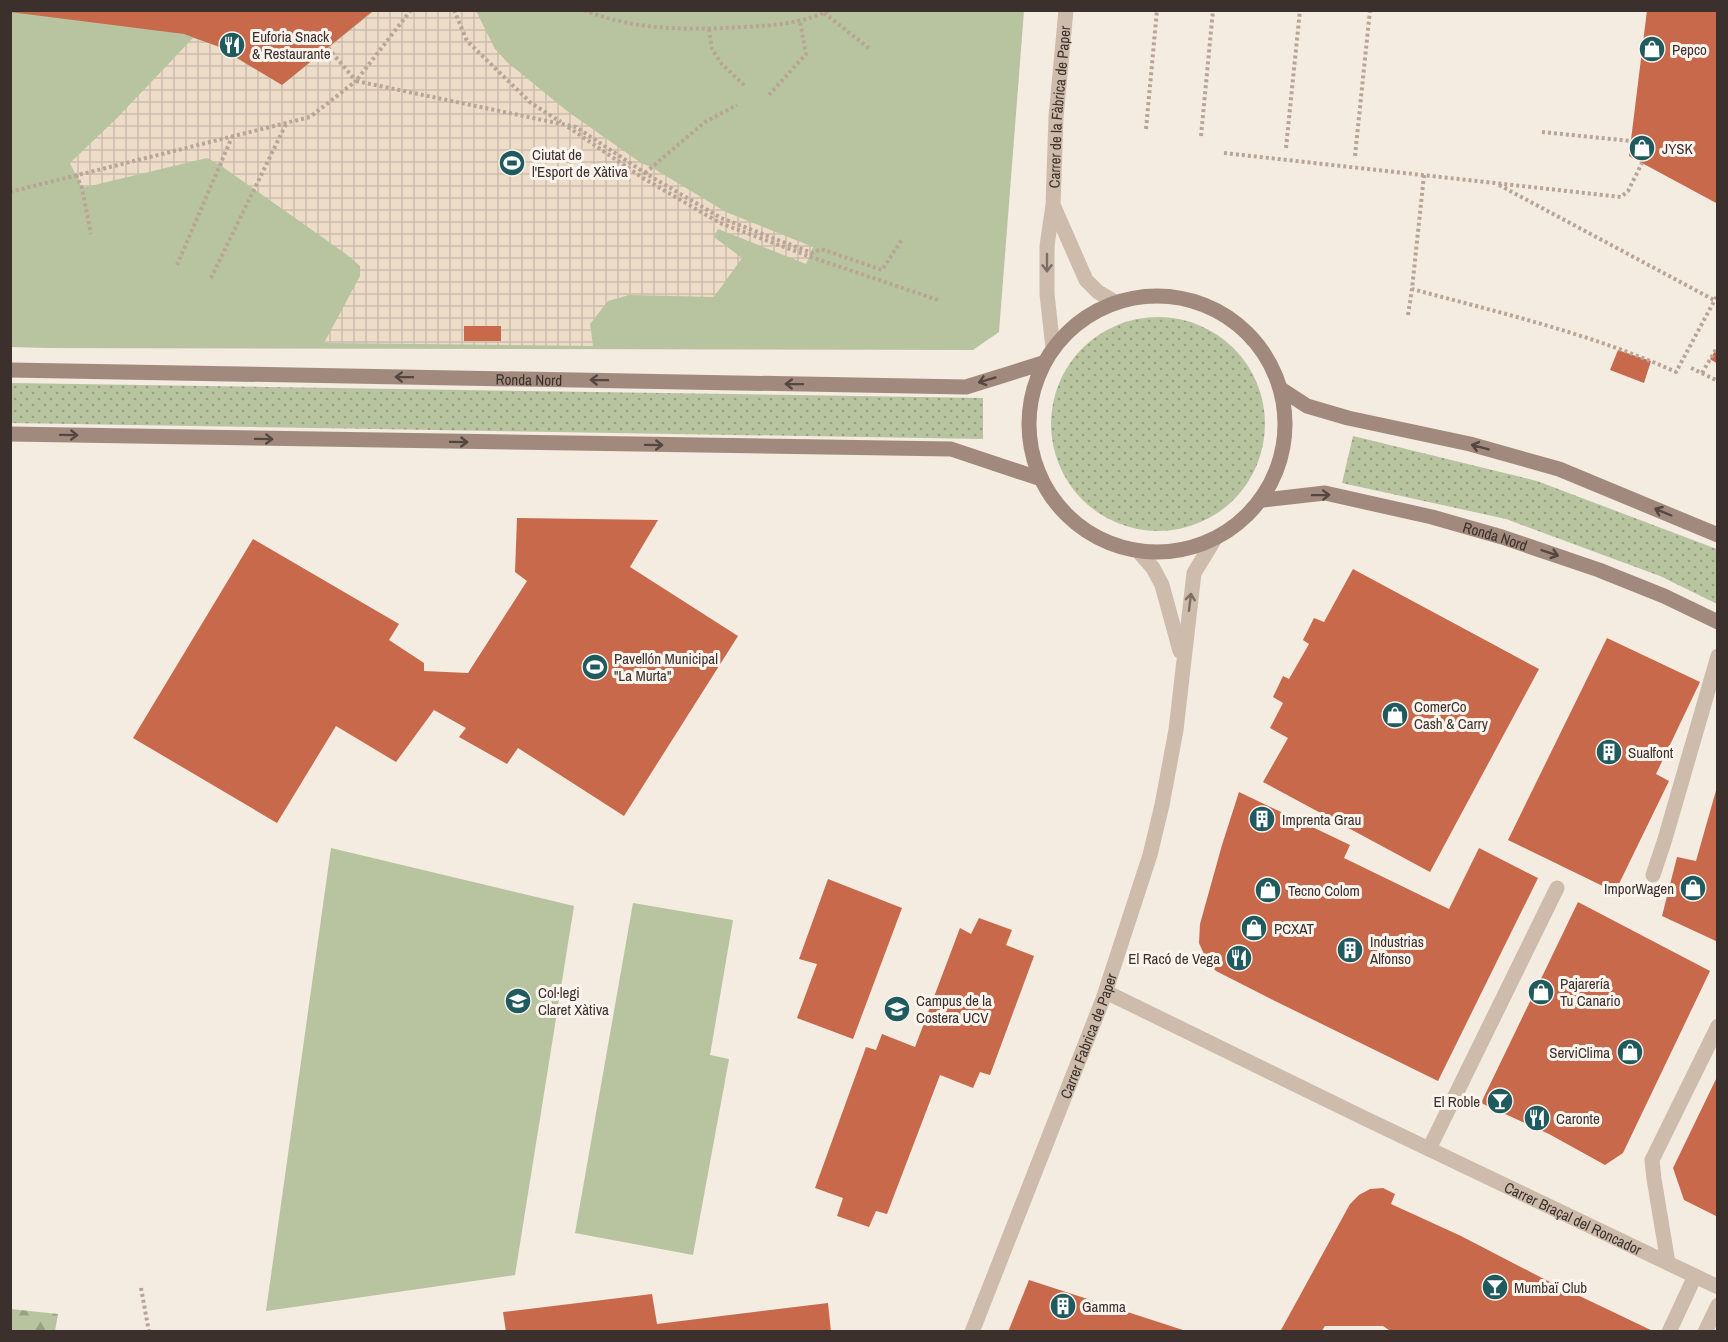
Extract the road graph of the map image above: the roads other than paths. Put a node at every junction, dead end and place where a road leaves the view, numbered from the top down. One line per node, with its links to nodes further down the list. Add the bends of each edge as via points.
1 (1066, 10): 2 (street, Carrer de la Fàbrica de Paper)
2 (1053, 205): 3 (street, Carrer de la Fàbrica de Paper, via 1086,280); 4 (street, Carrer de la Fàbrica de Paper, one-way to 4, via 1047,258)
3 (1115, 302): 4 (main road, via 1081,320); 7 (main road, via 1149,295 1184,298 1217,310 1245,330 1268,357)
4 (1053, 348): 5 (main road)
5 (1043, 363): 6 (main road, Ronda Nord, one-way to 6, via 966,387); 9 (main road, via 1030,401 1029,441)
6 (10, 370)
7 (1281, 389): 10 (main road, via 1287,427 1280,466); 11 (main road, one-way to 7, via 1559,469 1306,406)
8 (10, 435): 9 (main road, one-way to 9, via 951,450)
9 (1041, 479): 13 (main road, via 1065,514 1090,534)
10 (1263, 500): 12 (main road, via 1241,524); 14 (main road, Ronda Nord, one-way to 14, via 1325,493 1432,517 1599,570)
11 (1718, 535)
12 (1213, 542): 13 (main road, via 1178,552); 16 (street, Carrer Fabrica de Paper, one-way to 12, via 1194,573)
13 (1140, 552): 16 (street, Carrer Fabrica de Paper, via 1162,585)
14 (1718, 622)
15 (1718, 656): 17 (street)
16 (1182, 660): 19 (street, Carrer Fabrica de Paper, via 1176,730 1152,845)
17 (1653, 875)
18 (1557, 888): 21 (street)
19 (1106, 992): 21 (street, Carrer Braçal del Roncador); 26 (street, Carrer Fabrica de Paper)
20 (1718, 1026): 22 (street, via 1652,1160)
21 (1429, 1149): 22 (street, Carrer Braçal del Roncador)
22 (1668, 1263): 23 (street, Carrer Braçal del Roncador)
23 (1695, 1276): 24 (street, Carrer Braçal del Roncador); 27 (street)
24 (1718, 1287)
25 (1718, 1305): 28 (street)
26 (972, 1332)
27 (1669, 1332)
28 (1705, 1332)

